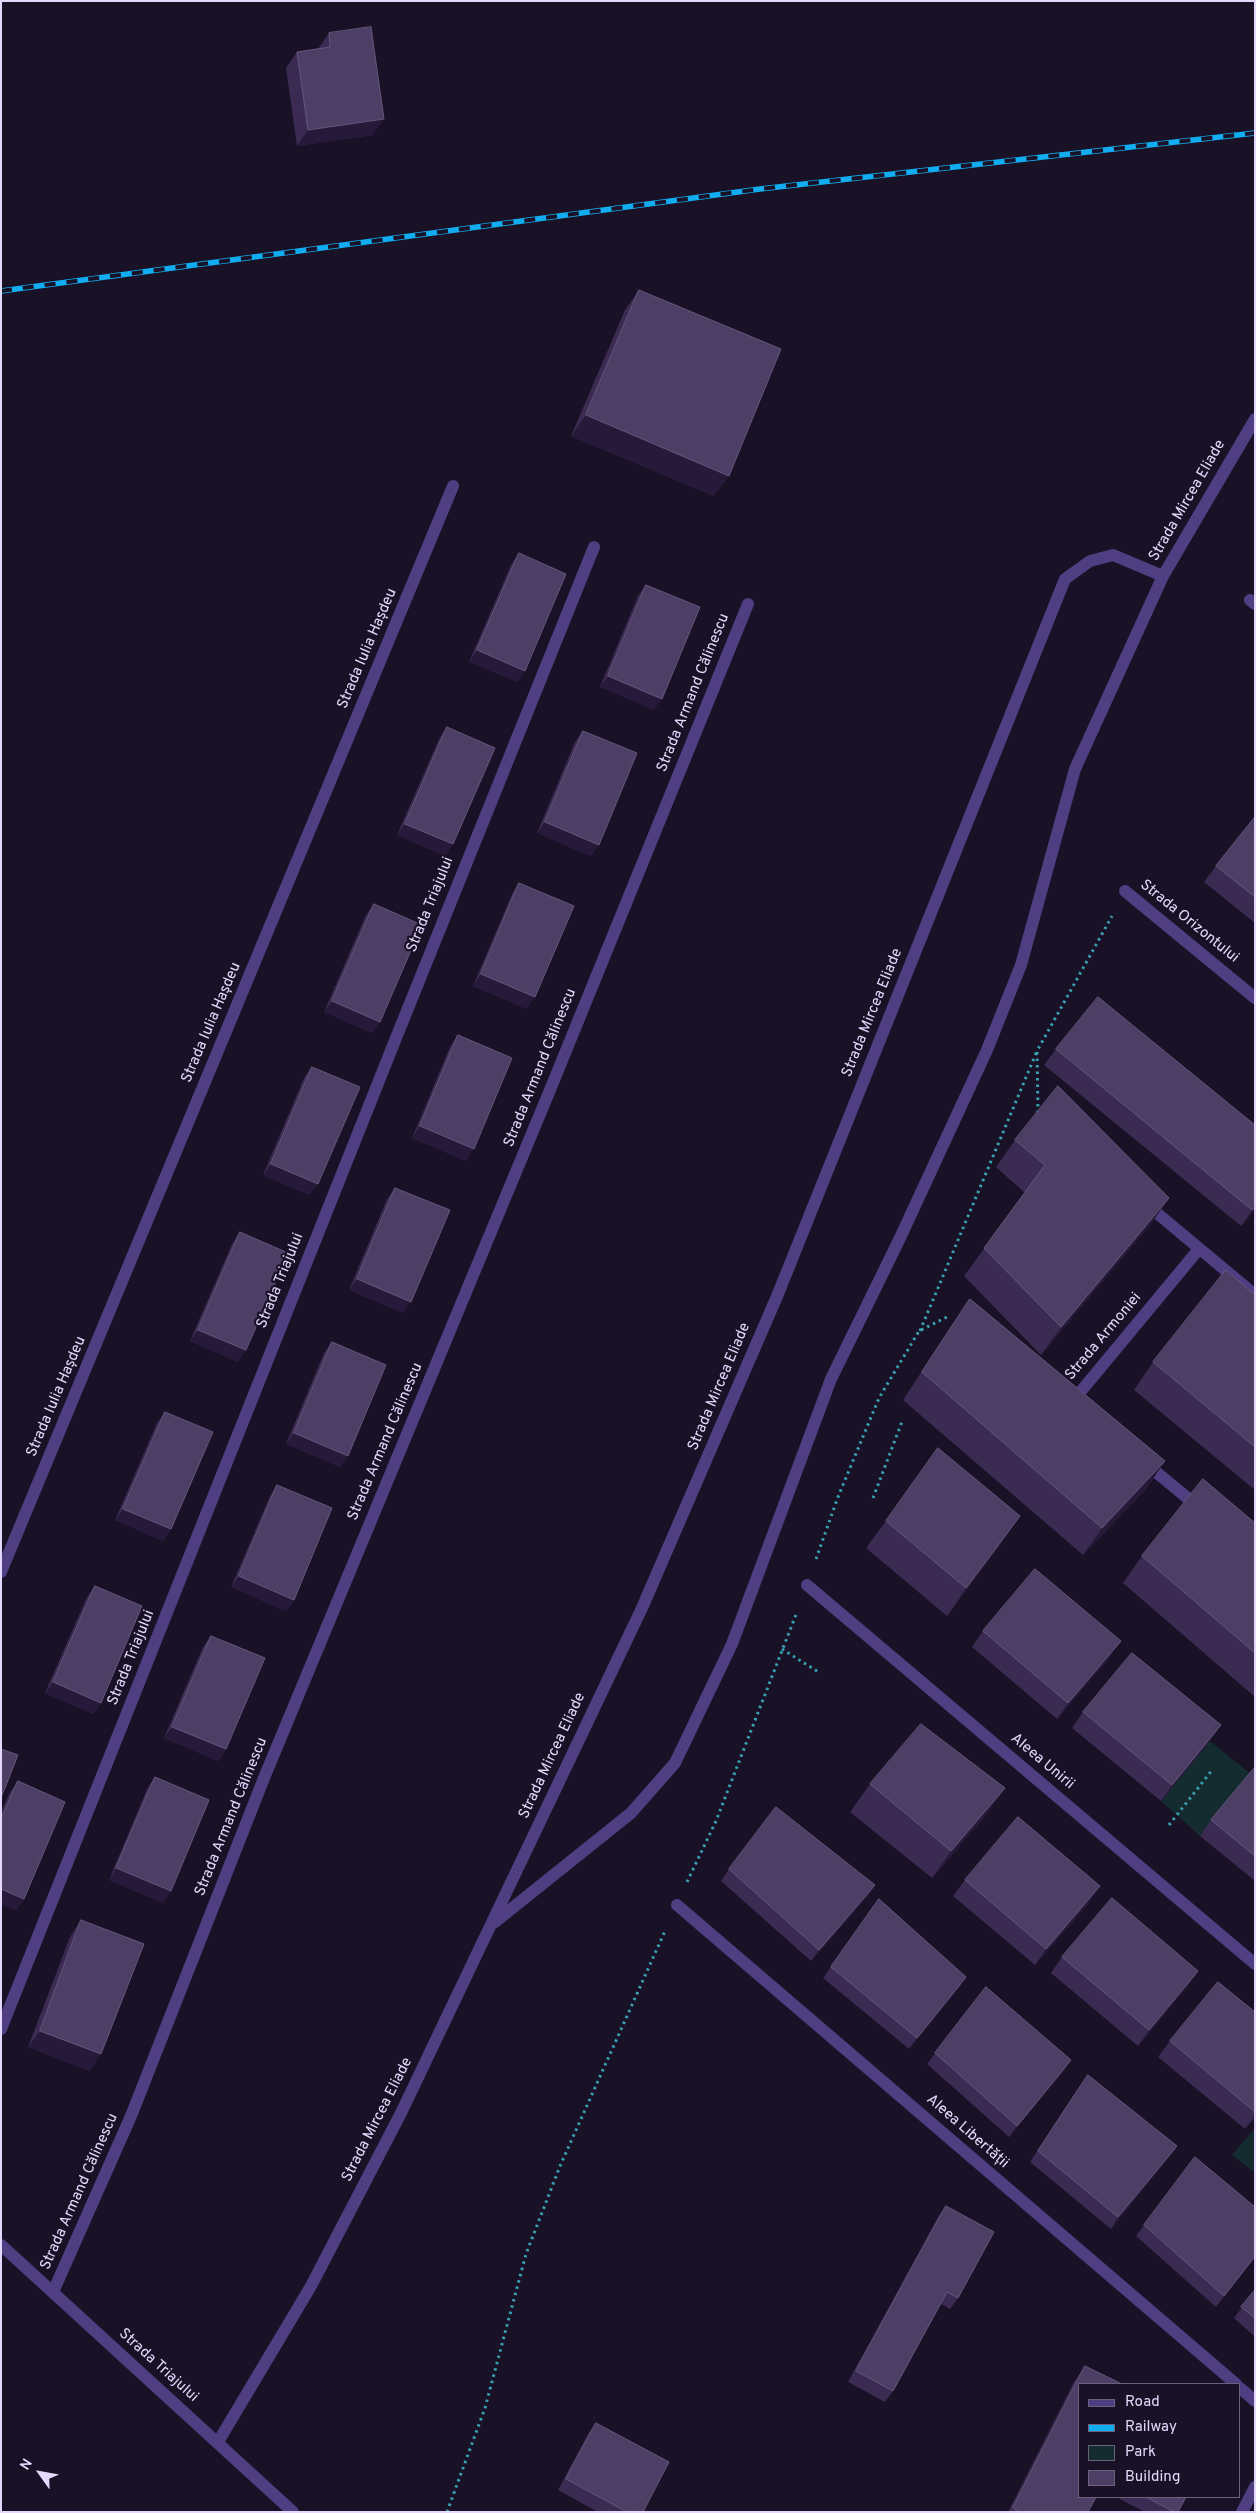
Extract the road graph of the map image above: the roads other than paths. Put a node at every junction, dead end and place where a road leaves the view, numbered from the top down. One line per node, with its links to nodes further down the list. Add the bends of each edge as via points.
1 (1255, 419): 4 (street, Strada Mircea Eliade)
2 (453, 486): 14 (street, Strada Iulia Hașdeu)
3 (594, 547): 19 (street, Strada Triajului)
4 (1163, 576): 17 (street, via 1075,768 1021,965 987,1050 831,1380 732,1644 675,1763 631,1813); 17 (street, Strada Mircea Eliade, via 1113,555 1090,561 1065,578 778,1294 642,1608)
5 (748, 604): 21 (street, Strada Armand Călinescu, via 268,1768 131,2116)
6 (1125, 891): 7 (street, Strada Orizontului)
7 (1255, 998)
8 (1138, 1197): 9 (street)
9 (1199, 1248): 10 (street); 11 (street, Strada Armoniei, via 1071,1402)
10 (1255, 1295)
11 (1079, 1408)
12 (1132, 1452): 13 (street)
13 (1209, 1516)
14 (1, 1572)
15 (807, 1585): 18 (street, Aleea Unirii)
16 (677, 1905): 22 (street, Aleea Libertății)
17 (491, 1925): 25 (street, Strada Mircea Eliade, via 401,2113 311,2286)
18 (1255, 1964)
19 (1, 2029)
20 (1, 2245): 21 (street, Strada Triajului)
21 (53, 2292): 25 (street, Strada Triajului)
22 (1235, 2383)
23 (1241, 2389): 24 (street)
24 (1255, 2401)
25 (218, 2442): 27 (street, Strada Triajului)
26 (1255, 2487): 28 (street)
27 (293, 2512)
28 (1242, 2512)

